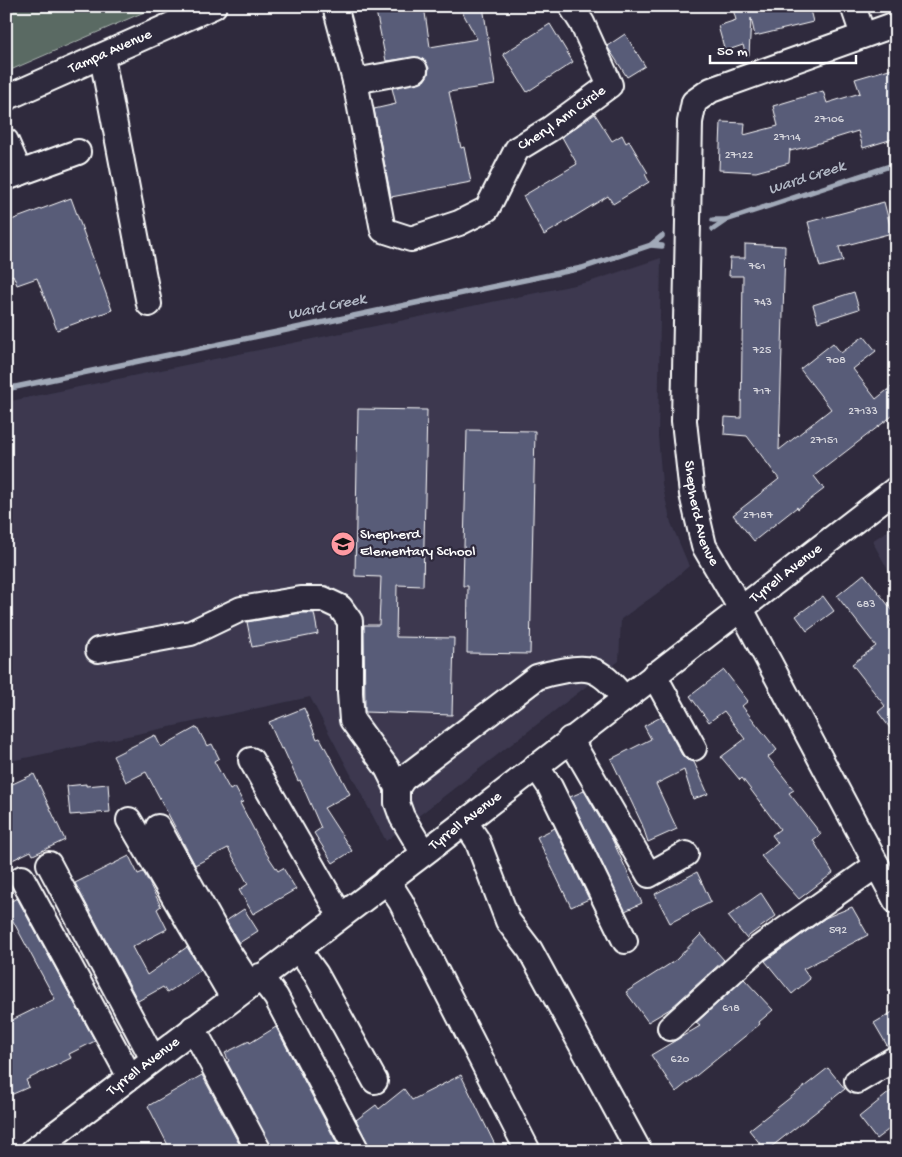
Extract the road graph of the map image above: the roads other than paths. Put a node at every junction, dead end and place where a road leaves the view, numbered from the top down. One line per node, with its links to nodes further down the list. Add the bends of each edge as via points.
1 (214, 6): 7 (street, Tampa Avenue)
2 (335, 6): 9 (street, Cheryl Ann Circle)
3 (571, 6): 9 (street, Cheryl Ann Circle, via 610,85 550,129 516,149 487,209 459,223 411,239 383,230)
4 (852, 6): 6 (street)
5 (896, 24): 6 (street)
6 (863, 35): 16 (street, Shepherd Avenue, via 711,90 694,102 690,122 684,421 692,494 704,546)
7 (102, 57): 10 (street, Tampa Avenue); 14 (street)
8 (415, 70): 9 (street)
9 (355, 81)
10 (6, 98)
11 (6, 141): 13 (street)
12 (78, 152): 13 (street)
13 (13, 175)
14 (148, 304)
15 (894, 496): 16 (street, Tyrrell Avenue)
16 (741, 609): 18 (street, Tyrrell Avenue); 31 (street, Shepherd Avenue)
17 (98, 650): 24 (street, via 190,633 241,609 301,599 323,599 340,607 350,621 352,720 387,768)
18 (654, 675): 19 (street, Tyrrell Avenue); 21 (street)
19 (624, 698): 20 (street, Tyrrell Avenue); 24 (street, via 605,678 591,670 556,672 537,678 403,779)
20 (570, 739): 23 (street, Tyrrell Avenue); 29 (street, via 649,875)
21 (694, 748)
22 (251, 760): 35 (street)
23 (536, 766): 26 (street, Tyrrell Avenue); 36 (street, via 550,787)
24 (397, 788): 28 (street, via 402,818)
25 (129, 820): 38 (street)
26 (465, 822): 28 (street, Tyrrell Avenue); 50 (street, via 478,840 508,922 530,950)
27 (158, 827): 38 (street)
28 (422, 852): 33 (street, Tyrrell Avenue)
29 (686, 854)
30 (48, 864): 42 (street)
31 (876, 865): 34 (street, Shepherd Avenue); 40 (street, via 756,950)
32 (22, 878): 43 (street)
33 (387, 880): 35 (street, Tyrrell Avenue); 49 (street)
34 (896, 901)
35 (340, 915): 37 (street, Tyrrell Avenue)
36 (625, 941)
37 (298, 949): 38 (street, Tyrrell Avenue); 44 (street, via 316,974)
38 (248, 986): 39 (street, Tyrrell Avenue); 48 (street, via 276,997)
39 (193, 1028): 42 (street, Tyrrell Avenue); 47 (street)
40 (670, 1028)
41 (896, 1058): 45 (street)
42 (153, 1060): 43 (street, Tyrrell Avenue)
43 (130, 1077): 46 (street, Tyrrell Avenue)
44 (375, 1081)
45 (857, 1081)
46 (33, 1151)
47 (259, 1151)
48 (357, 1151)
49 (528, 1151)
50 (639, 1151)

